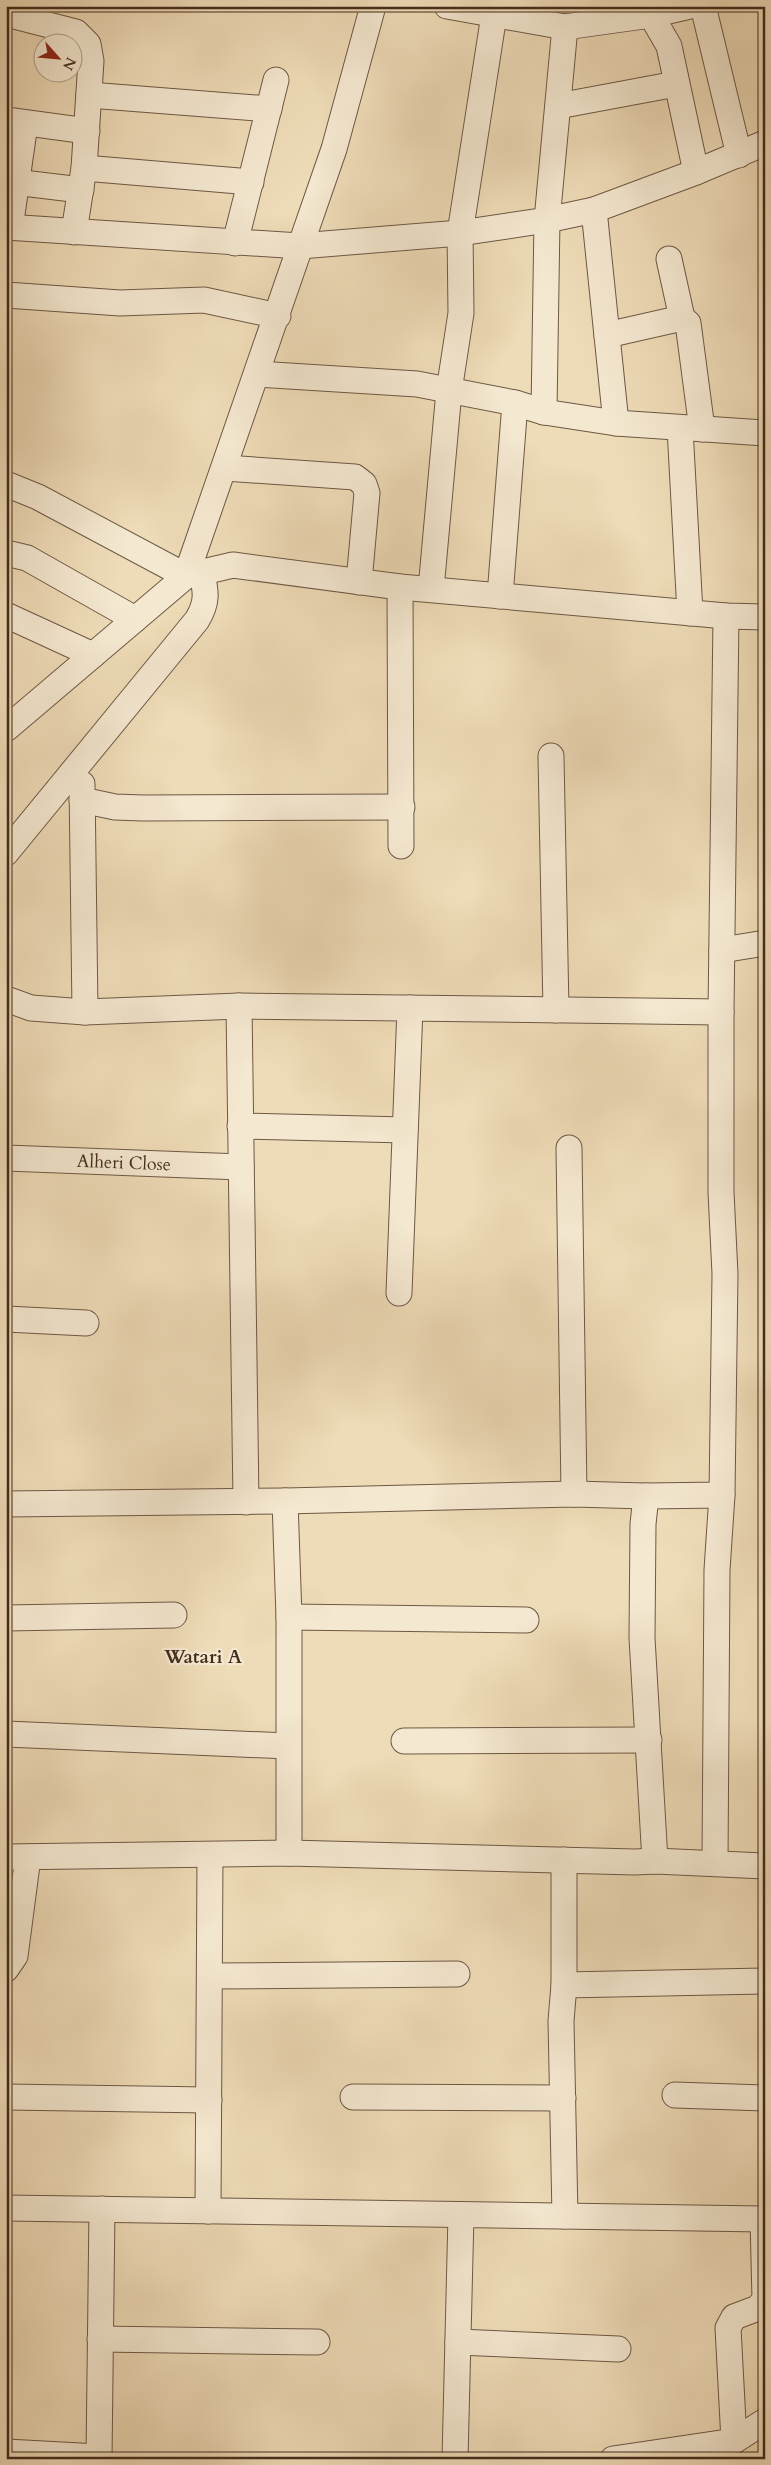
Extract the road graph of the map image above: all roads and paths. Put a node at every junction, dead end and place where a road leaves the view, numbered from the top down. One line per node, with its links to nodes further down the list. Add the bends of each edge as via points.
1 (373, 6): 30 (street, via 334,149)
2 (448, 6): 8 (street)
3 (690, 6): 5 (street)
4 (703, 6): 19 (street)
5 (651, 11): 9 (street); 12 (street, via 669,46)
6 (6, 14): 13 (street, via 76,32 88,44 91,61)
7 (533, 14): 8 (street); 10 (street)
8 (494, 15): 28 (street)
9 (590, 15): 10 (street)
10 (565, 27): 14 (street)
11 (276, 80): 15 (street)
12 (676, 84): 14 (street); 20 (street)
13 (89, 96): 15 (street); 17 (street)
14 (558, 106): 25 (street)
15 (269, 109): 23 (street)
16 (16, 122): 17 (street); 22 (street)
17 (87, 131): 21 (street)
18 (765, 142): 19 (street)
19 (739, 155): 20 (street)
20 (696, 172): 24 (street)
21 (82, 179): 22 (street); 23 (street); 27 (street)
22 (11, 182): 26 (street)
23 (251, 182): 29 (street)
24 (594, 210): 25 (street); 35 (street)
25 (546, 220): 28 (street); 39 (street)
26 (8, 228): 27 (street)
27 (74, 232): 29 (street)
28 (460, 233): 30 (street); 37 (street, via 461,313)
29 (235, 243): 30 (street)
30 (300, 246): 33 (street)
31 (669, 259): 34 (street)
32 (6, 295): 33 (street, via 120,302 204,300)
33 (278, 316): 36 (street)
34 (682, 318): 35 (street); 41 (street, via 691,331)
35 (607, 335): 40 (street)
36 (257, 374): 37 (street, via 370,380); 43 (street)
37 (449, 390): 38 (street); 49 (street)
38 (515, 403): 39 (street); 50 (street)
39 (544, 412): 40 (street)
40 (616, 423): 41 (street)
41 (691, 428): 42 (street); 51 (street)
42 (765, 433)
43 (225, 468): 46 (street); 47 (street, via 354,477 364,484 367,493)
44 (6, 484): 46 (street)
45 (6, 554): 55 (street, via 27,558)
46 (194, 574): 47 (street, via 233,565); 55 (street); 59 (street, via 207,595 198,620)
47 (359, 582): 48 (street)
48 (400, 587): 49 (street); 61 (street)
49 (431, 589): 50 (street)
50 (500, 596): 51 (street)
51 (690, 613): 53 (street)
52 (6, 615): 56 (street)
53 (726, 616): 54 (street); 65 (street)
54 (765, 617)
55 (135, 619): 56 (street)
56 (93, 655): 57 (street)
57 (6, 728)
58 (551, 756): 69 (street)
59 (83, 762): 60 (street); 63 (street)
60 (82, 800): 61 (street, via 115,807 143,808); 70 (street)
61 (402, 807): 62 (street)
62 (400, 846)
63 (6, 853)
64 (765, 943): 65 (street)
65 (722, 950): 71 (street)
66 (6, 999): 70 (street, via 31,1008)
67 (238, 1006): 68 (street); 70 (street); 72 (street)
68 (410, 1008): 69 (street); 73 (street)
69 (556, 1010): 71 (street)
70 (85, 1012)
71 (721, 1012): 81 (street, via 725,1303)
72 (240, 1126): 73 (street); 76 (street)
73 (405, 1130): 77 (street)
74 (569, 1148): 80 (street)
75 (6, 1158): 76 (street, Alheri Close)
76 (241, 1168): 84 (street)
77 (399, 1293)
78 (6, 1319): 79 (street)
79 (86, 1323)
80 (574, 1494): 82 (street); 83 (street)
81 (722, 1495): 82 (street); 99 (street, via 717,1570)
82 (646, 1496): 91 (street, via 642,1638)
83 (286, 1501): 84 (street); 87 (street)
84 (246, 1502): 85 (street)
85 (6, 1504)
86 (174, 1615): 88 (street)
87 (289, 1617): 89 (street); 93 (street)
88 (6, 1618)
89 (526, 1620)
90 (7, 1733): 93 (street)
91 (649, 1740): 92 (street); 98 (street)
92 (404, 1741)
93 (288, 1746): 94 (street)
94 (289, 1853): 95 (street); 97 (street)
95 (210, 1855): 96 (street); 103 (street)
96 (17, 1857): 101 (street, via 15,1956)
97 (564, 1860): 98 (street); 105 (street)
98 (655, 1861): 99 (street)
99 (715, 1863): 100 (street)
100 (765, 1866)
101 (6, 1969)
102 (457, 1974): 103 (street)
103 (210, 1976): 111 (street)
104 (765, 1981): 105 (street)
105 (564, 1985): 109 (street, via 561,2021)
106 (675, 2095): 110 (street)
107 (353, 2097): 109 (street)
108 (6, 2098): 111 (street)
109 (563, 2098): 116 (street)
110 (765, 2098)
111 (209, 2100): 114 (street)
112 (6, 2208): 113 (street)
113 (102, 2209): 114 (street); 118 (street)
114 (208, 2211): 115 (street)
115 (461, 2215): 116 (street); 120 (street)
116 (565, 2216): 117 (street)
117 (764, 2219): 123 (street, via 764,2299 758,2308 734,2316 728,2328)
118 (100, 2339): 119 (street); 125 (street)
119 (317, 2342)
120 (458, 2342): 121 (street); 126 (street)
121 (618, 2349)
122 (765, 2421): 123 (street)
123 (734, 2441): 127 (street)
124 (6, 2452): 125 (street)
125 (99, 2458)
126 (455, 2459)
127 (613, 2459)

